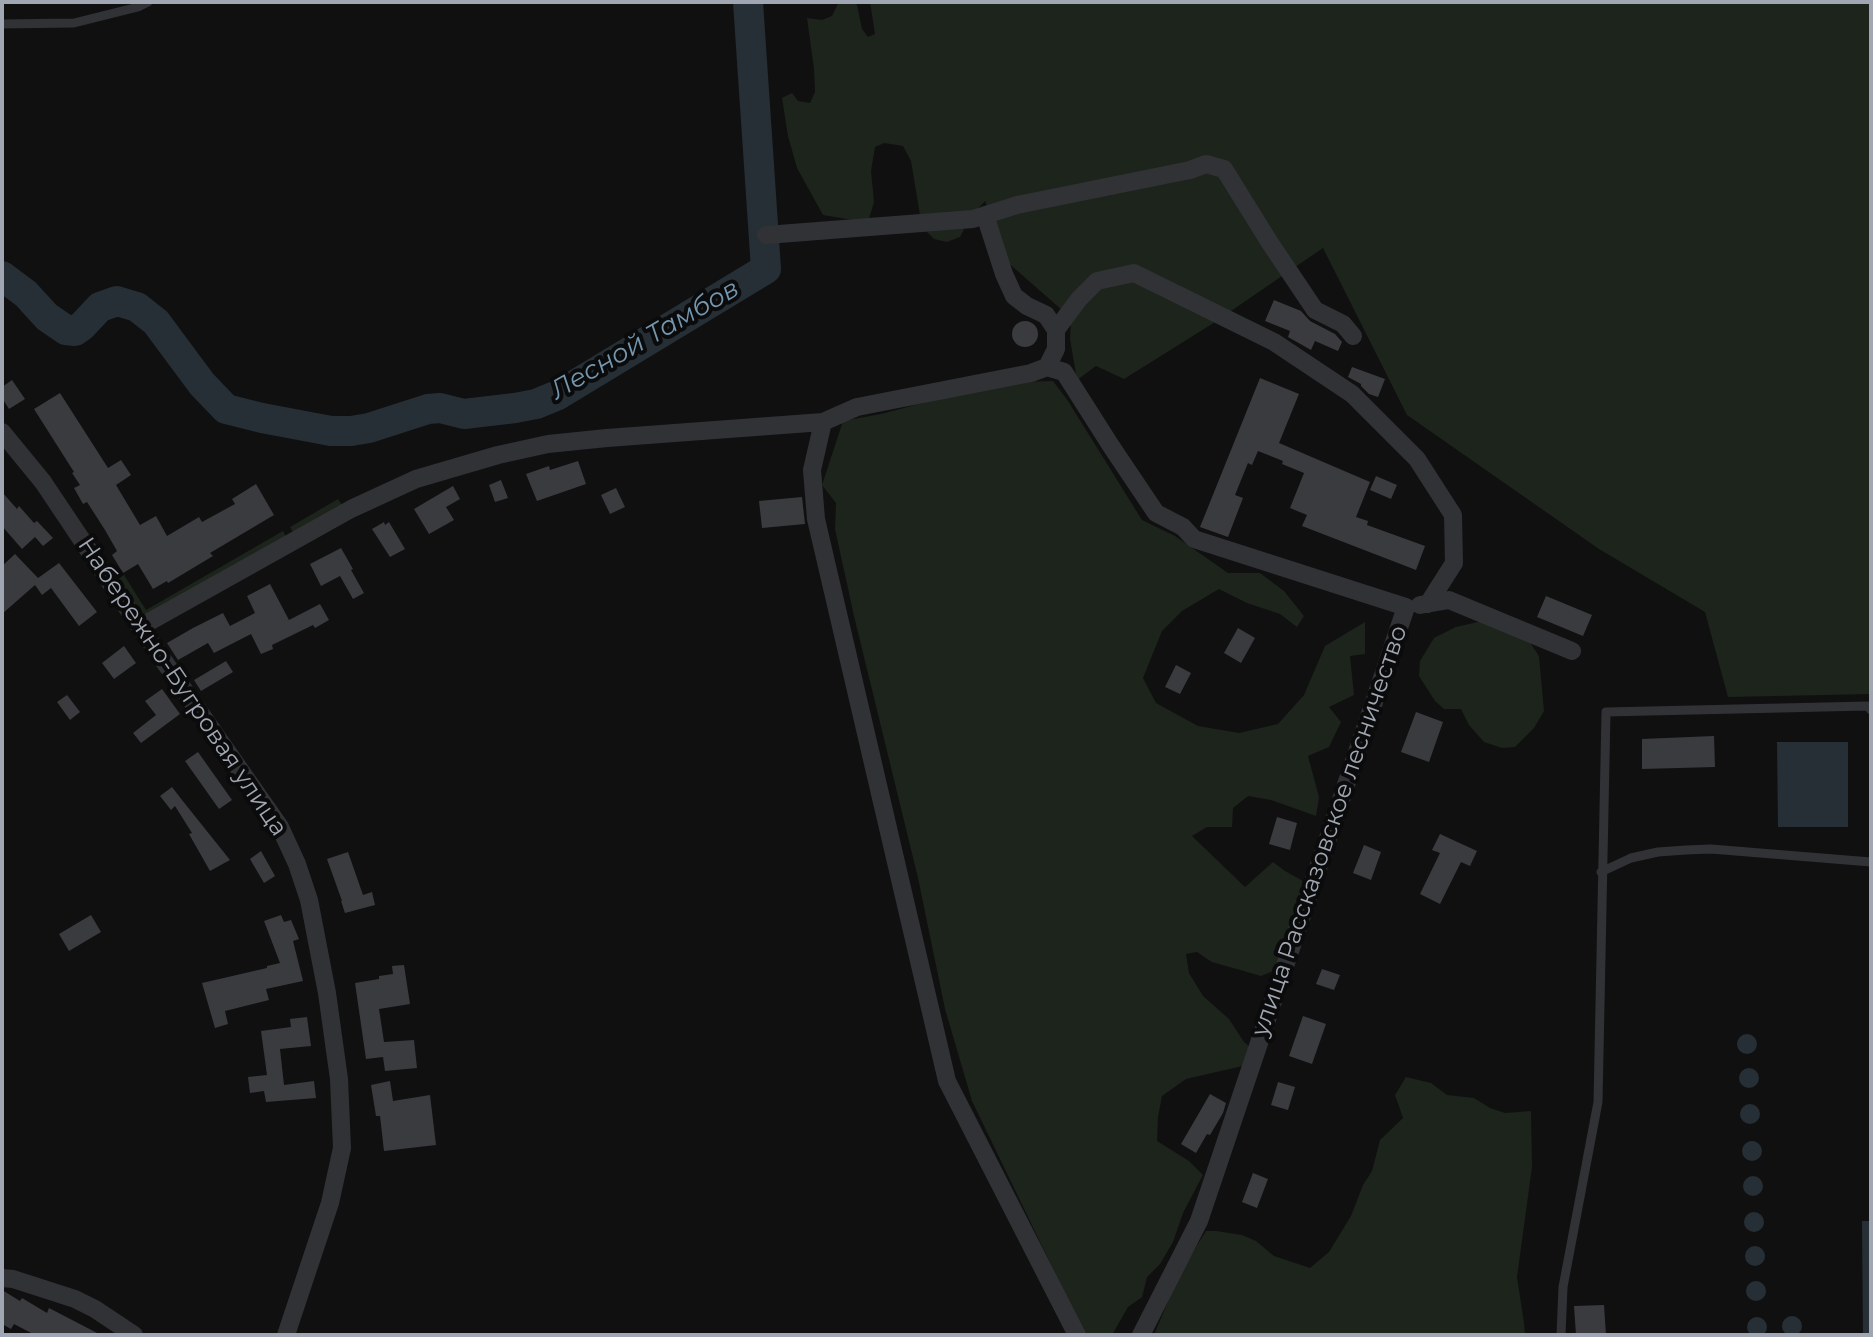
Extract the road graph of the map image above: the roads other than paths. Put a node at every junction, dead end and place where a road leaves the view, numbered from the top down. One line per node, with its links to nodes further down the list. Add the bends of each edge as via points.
1 (148, 2): 2 (lane, via 74,23)
2 (2, 24)
3 (985, 215): 4 (street); 5 (street, via 1014,296 1046,315); 6 (street, via 1206,164 1224,169 1315,310 1343,324)
4 (766, 235)
5 (1056, 330): 7 (street, via 1056,349); 10 (street, via 1097,281 1134,273 1274,342 1352,394 1417,459 1453,515 1454,563)
6 (1353, 336)
7 (1047, 367): 8 (street, via 857,407); 11 (street, улица Рассказовское лесничество, via 1064,372 1156,513 1194,539)
8 (823, 422): 12 (street, via 548,444 416,479 351,509); 20 (street, via 812,470 816,519 947,1081)
9 (2, 432): 12 (street, Набережно-Бугровая улица, via 51,494)
10 (1428, 604): 11 (street); 13 (street, via 1449,600)
11 (1406, 607): 21 (street, улица Рассказовское лесничество, via 1199,1221)
12 (140, 627): 19 (street, Набережно-Бугровая улица, via 280,827 309,900 339,1079 342,1148 330,1203)
13 (1572, 651)
14 (1871, 710): 16 (lane, via 1868,706 1606,712)
15 (1871, 862): 16 (lane, via 1711,849 1658,852)
16 (1601, 872): 22 (lane, via 1598,1102 1563,1287)
17 (2, 1278): 18 (street, via 75,1299)
18 (134, 1335)
19 (286, 1335)
20 (1077, 1335)
21 (1141, 1335)
22 (1561, 1335)

